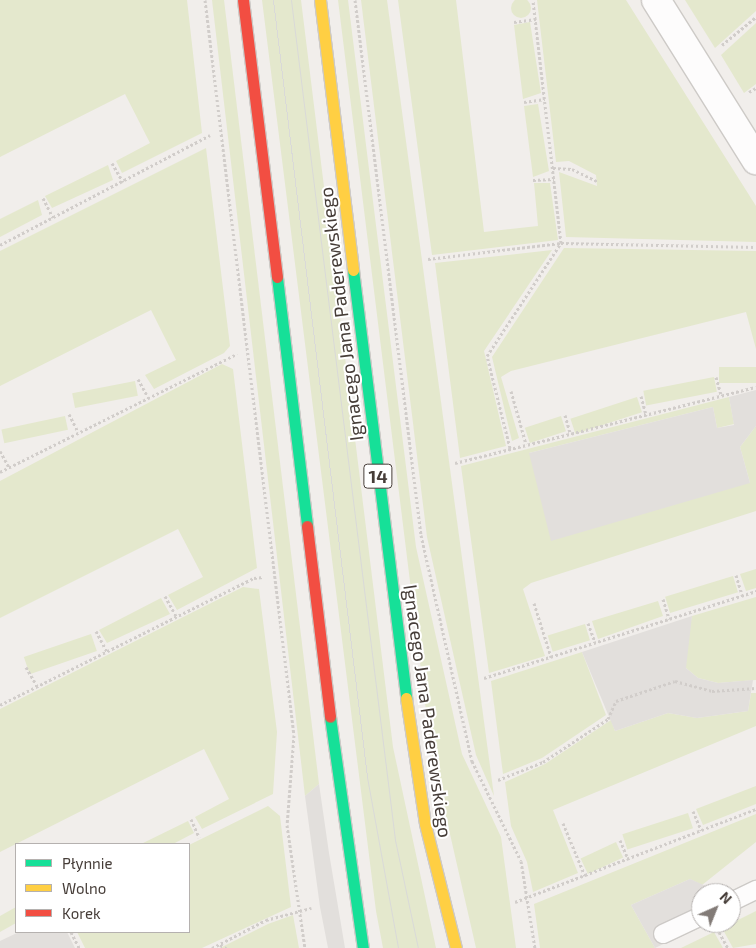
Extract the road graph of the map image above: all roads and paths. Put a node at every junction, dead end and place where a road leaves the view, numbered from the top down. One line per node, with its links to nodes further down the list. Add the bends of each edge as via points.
1 (205, 0): 80 (path, via 294,736 287,825)
2 (243, 0): 90 (main road, via 347,857)
3 (320, 0): 91 (main road, Ignacego Jana Paderewskiego / 14, via 412,750 425,824)
4 (355, 0): 77 (path, via 421,535 472,761 521,861)
5 (533, 0): 8 (path)
6 (656, 0): 14 (street)
7 (756, 17): 10 (path)
8 (536, 18): 9 (path); 11 (path)
9 (514, 22)
10 (719, 48)
11 (544, 99): 12 (path); 16 (path)
12 (524, 102)
13 (210, 135): 20 (path)
14 (756, 160)
15 (112, 163): 20 (path)
16 (553, 168): 17 (path); 19 (path, via 572,169)
17 (554, 179): 18 (path); 23 (path)
18 (533, 180)
19 (597, 181)
20 (123, 182): 22 (path)
21 (43, 198): 22 (path)
22 (53, 218): 24 (path)
23 (561, 243): 25 (path); 26 (path); 41 (path, via 487,356)
24 (0, 245)
25 (756, 247)
26 (428, 259)
27 (237, 354): 34 (path)
28 (716, 377): 32 (path)
29 (138, 379): 34 (path)
30 (756, 387): 32 (path)
31 (511, 391): 40 (path)
32 (722, 395): 36 (path)
33 (641, 396): 36 (path)
34 (148, 397): 38 (path)
35 (69, 414): 38 (path)
36 (646, 414): 39 (path)
37 (565, 415): 39 (path)
38 (78, 432): 44 (path)
39 (570, 433): 40 (path)
40 (526, 444): 41 (path)
41 (510, 448): 43 (path)
42 (0, 451): 44 (path)
43 (455, 464)
44 (9, 467): 45 (path)
45 (0, 472)
46 (736, 575): 49 (path)
47 (264, 577): 53 (path)
48 (756, 591): 49 (path)
49 (742, 595): 54 (path)
50 (165, 596): 53 (path)
51 (663, 599): 54 (path)
52 (534, 602): 59 (path)
53 (176, 616): 58 (path)
54 (668, 619): 57 (path)
55 (588, 623): 57 (path)
56 (96, 631): 58 (path)
57 (595, 642): 59 (path)
58 (106, 652): 62 (path)
59 (551, 656): 61 (path)
60 (26, 667): 62 (path)
61 (484, 678)
62 (37, 686): 64 (path)
63 (756, 688): 65 (path, via 712,691 675,681 616,701 608,719 543,762)
64 (0, 705)
65 (498, 780)
66 (756, 809): 70 (path)
67 (693, 811): 70 (path)
68 (191, 819): 71 (path)
69 (563, 823): 74 (path)
70 (701, 830): 73 (path)
71 (199, 837)
72 (620, 840): 73 (path)
73 (628, 859): 74 (path)
74 (585, 876): 77 (path)
75 (756, 890): 76 (lane)
76 (741, 897)
77 (527, 898): 78 (path); 92 (path)
78 (515, 902)
79 (311, 908): 80 (path)
80 (298, 910): 85 (path, via 266,920); 89 (path)
81 (691, 925): 84 (lane)
82 (72, 933): 86 (path)
83 (717, 933): 93 (path)
84 (663, 934)
85 (219, 944): 87 (path); 88 (path)
86 (80, 948)
87 (212, 948)
88 (226, 948)
89 (305, 948)
90 (363, 948)
91 (456, 948)
92 (535, 948)
93 (728, 948)

